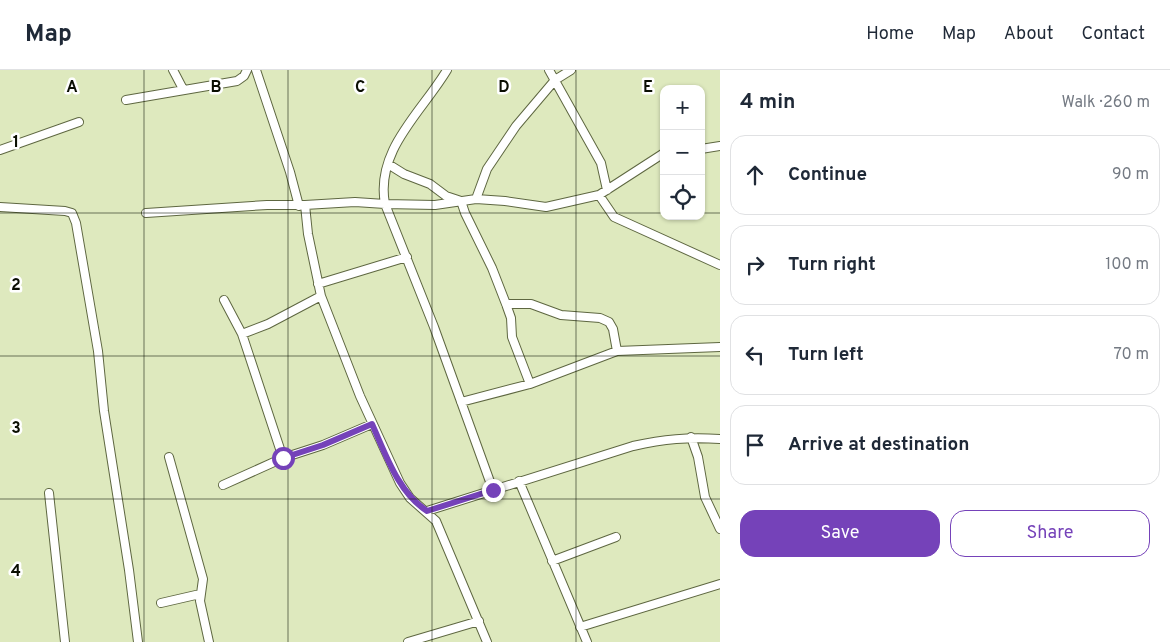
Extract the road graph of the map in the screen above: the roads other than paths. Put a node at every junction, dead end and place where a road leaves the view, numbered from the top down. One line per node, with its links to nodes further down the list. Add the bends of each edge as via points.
1 (173, 70): 8 (street)
2 (549, 70): 7 (street)
3 (571, 70): 7 (street)
4 (446, 71): 15 (street, via 400,136)
5 (245, 73): 6 (street); 8 (street, via 237,81)
6 (257, 73): 21 (street)
7 (555, 80): 16 (street, via 601,162); 18 (street, via 516,126 487,168)
8 (183, 89): 9 (street)
9 (126, 100)
10 (79, 122): 13 (street)
11 (720, 146): 12 (street)
12 (705, 148)
13 (0, 150)
14 (660, 156): 16 (street)
15 (388, 164): 19 (street); 20 (street, via 383,183)
16 (606, 190): 17 (street)
17 (599, 195): 18 (street, via 546,207); 25 (street, via 614,217)
18 (476, 199): 19 (street)
19 (461, 201): 20 (street, via 435,205); 29 (street)
20 (385, 204): 21 (street); 24 (street)
21 (302, 205): 23 (street); 26 (street)
22 (0, 207): 54 (street, via 65,211 72,213 76,223 98,351)
23 (146, 213)
24 (407, 257): 26 (street); 34 (street)
25 (720, 265)
26 (318, 284): 27 (street)
27 (321, 296): 30 (street, via 275,321); 35 (street)
28 (224, 300): 30 (street)
29 (506, 304): 32 (street, via 531,304 561,315 600,318 609,322 613,329); 33 (street, via 512,337)
30 (242, 334): 39 (street)
31 (720, 347): 32 (street)
32 (617, 351): 33 (street)
33 (530, 384): 34 (street)
34 (461, 402): 42 (street)
35 (372, 424): 39 (street); 44 (street, via 400,483 410,498)
36 (690, 437): 37 (street); 40 (street, via 632,446); 45 (street, via 698,457 706,497)
37 (720, 439)
38 (169, 457): 49 (street, via 203,579)
39 (283, 458): 41 (street)
40 (519, 481): 42 (street); 47 (street)
41 (223, 484)
42 (493, 490): 44 (street)
43 (49, 493): 53 (street)
44 (427, 511): 51 (street, via 436,521)
45 (720, 528)
46 (616, 537): 47 (street)
47 (552, 561): 52 (street)
48 (720, 584): 52 (street)
49 (200, 594): 50 (street); 55 (street)
50 (161, 603)
51 (479, 621): 56 (street); 57 (street)
52 (580, 627): 58 (street)
53 (65, 642)
54 (138, 642)
55 (209, 642)
56 (408, 642)
57 (487, 642)
58 (587, 642)

